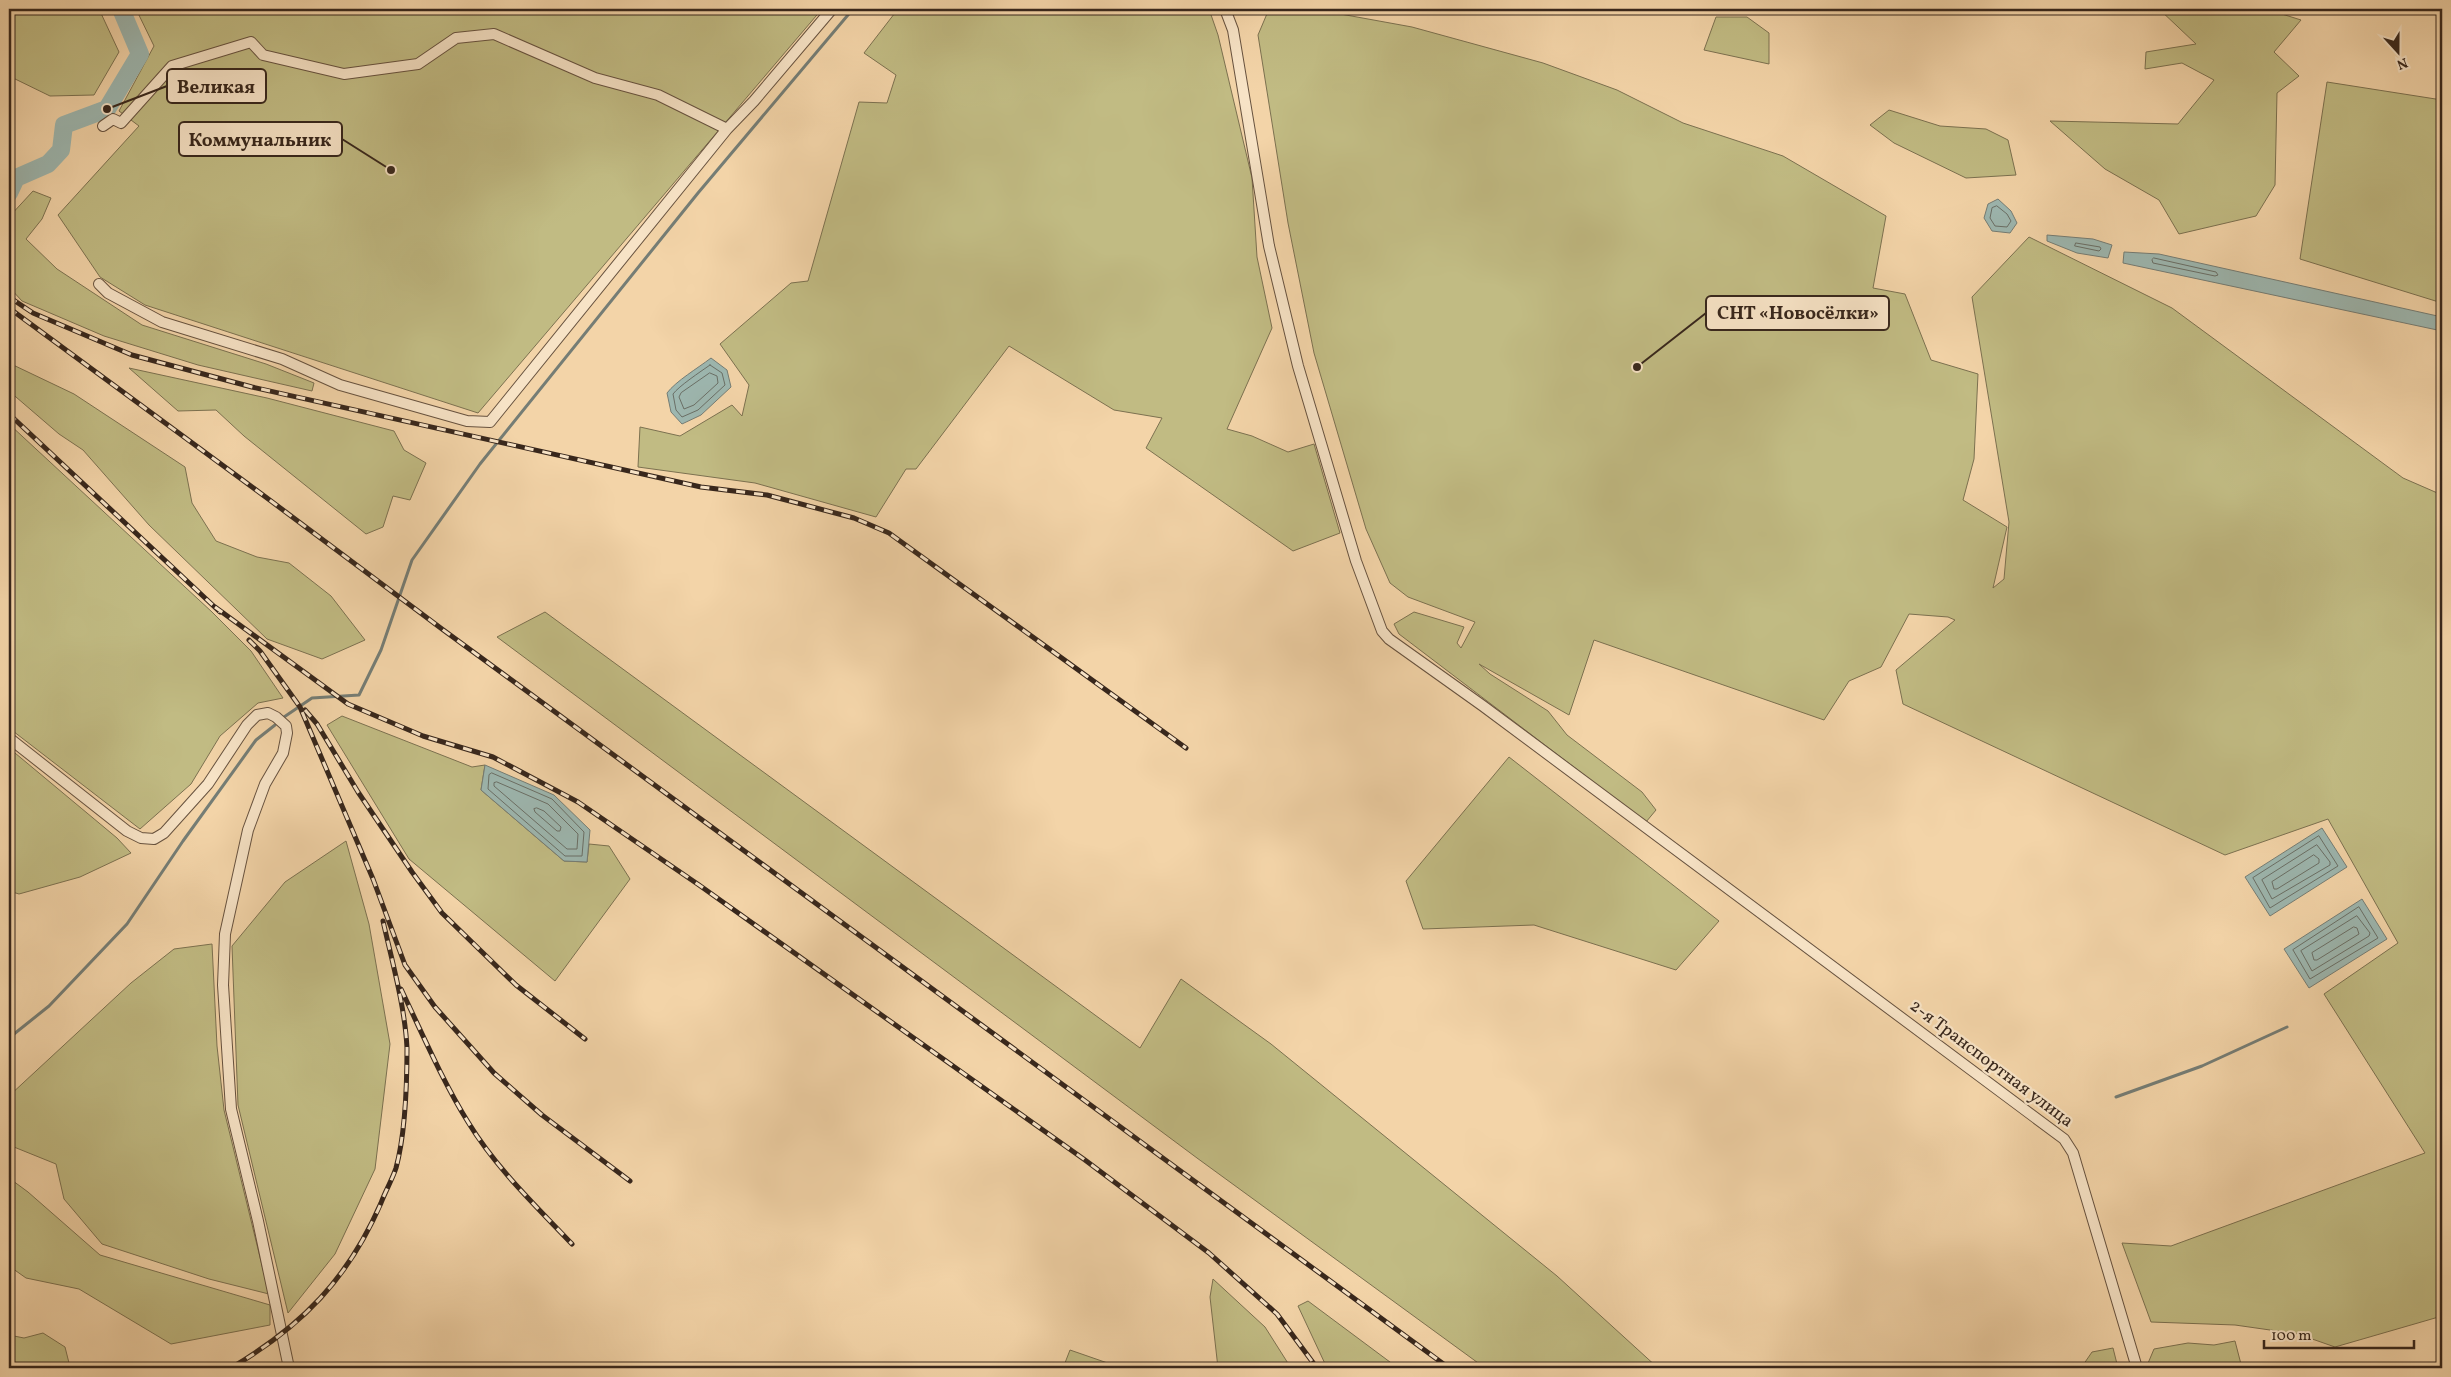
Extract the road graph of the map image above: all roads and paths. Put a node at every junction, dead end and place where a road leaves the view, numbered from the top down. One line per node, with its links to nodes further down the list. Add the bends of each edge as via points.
1 (832, 9): 4 (street)
2 (1225, 9): 8 (street, 2-я Транспортная улица, via 1233,30 1269,246 1298,366 1356,561 1382,631 2069,1144)
3 (103, 126): 4 (street, via 113,119 121,124 172,66 250,42 263,55 344,74 418,64 456,38 494,34 596,78 658,95)
4 (727, 129): 5 (street, via 490,422 467,421 340,385 282,359 162,322 108,293)
5 (99, 284)
6 (9, 738): 7 (street, via 127,831 141,838 154,839 164,833 208,784 247,725 257,716 268,713 286,726 288,733 283,753 265,784 248,830 225,934 223,984 231,1109)
7 (289, 1368)
8 (2137, 1368)

